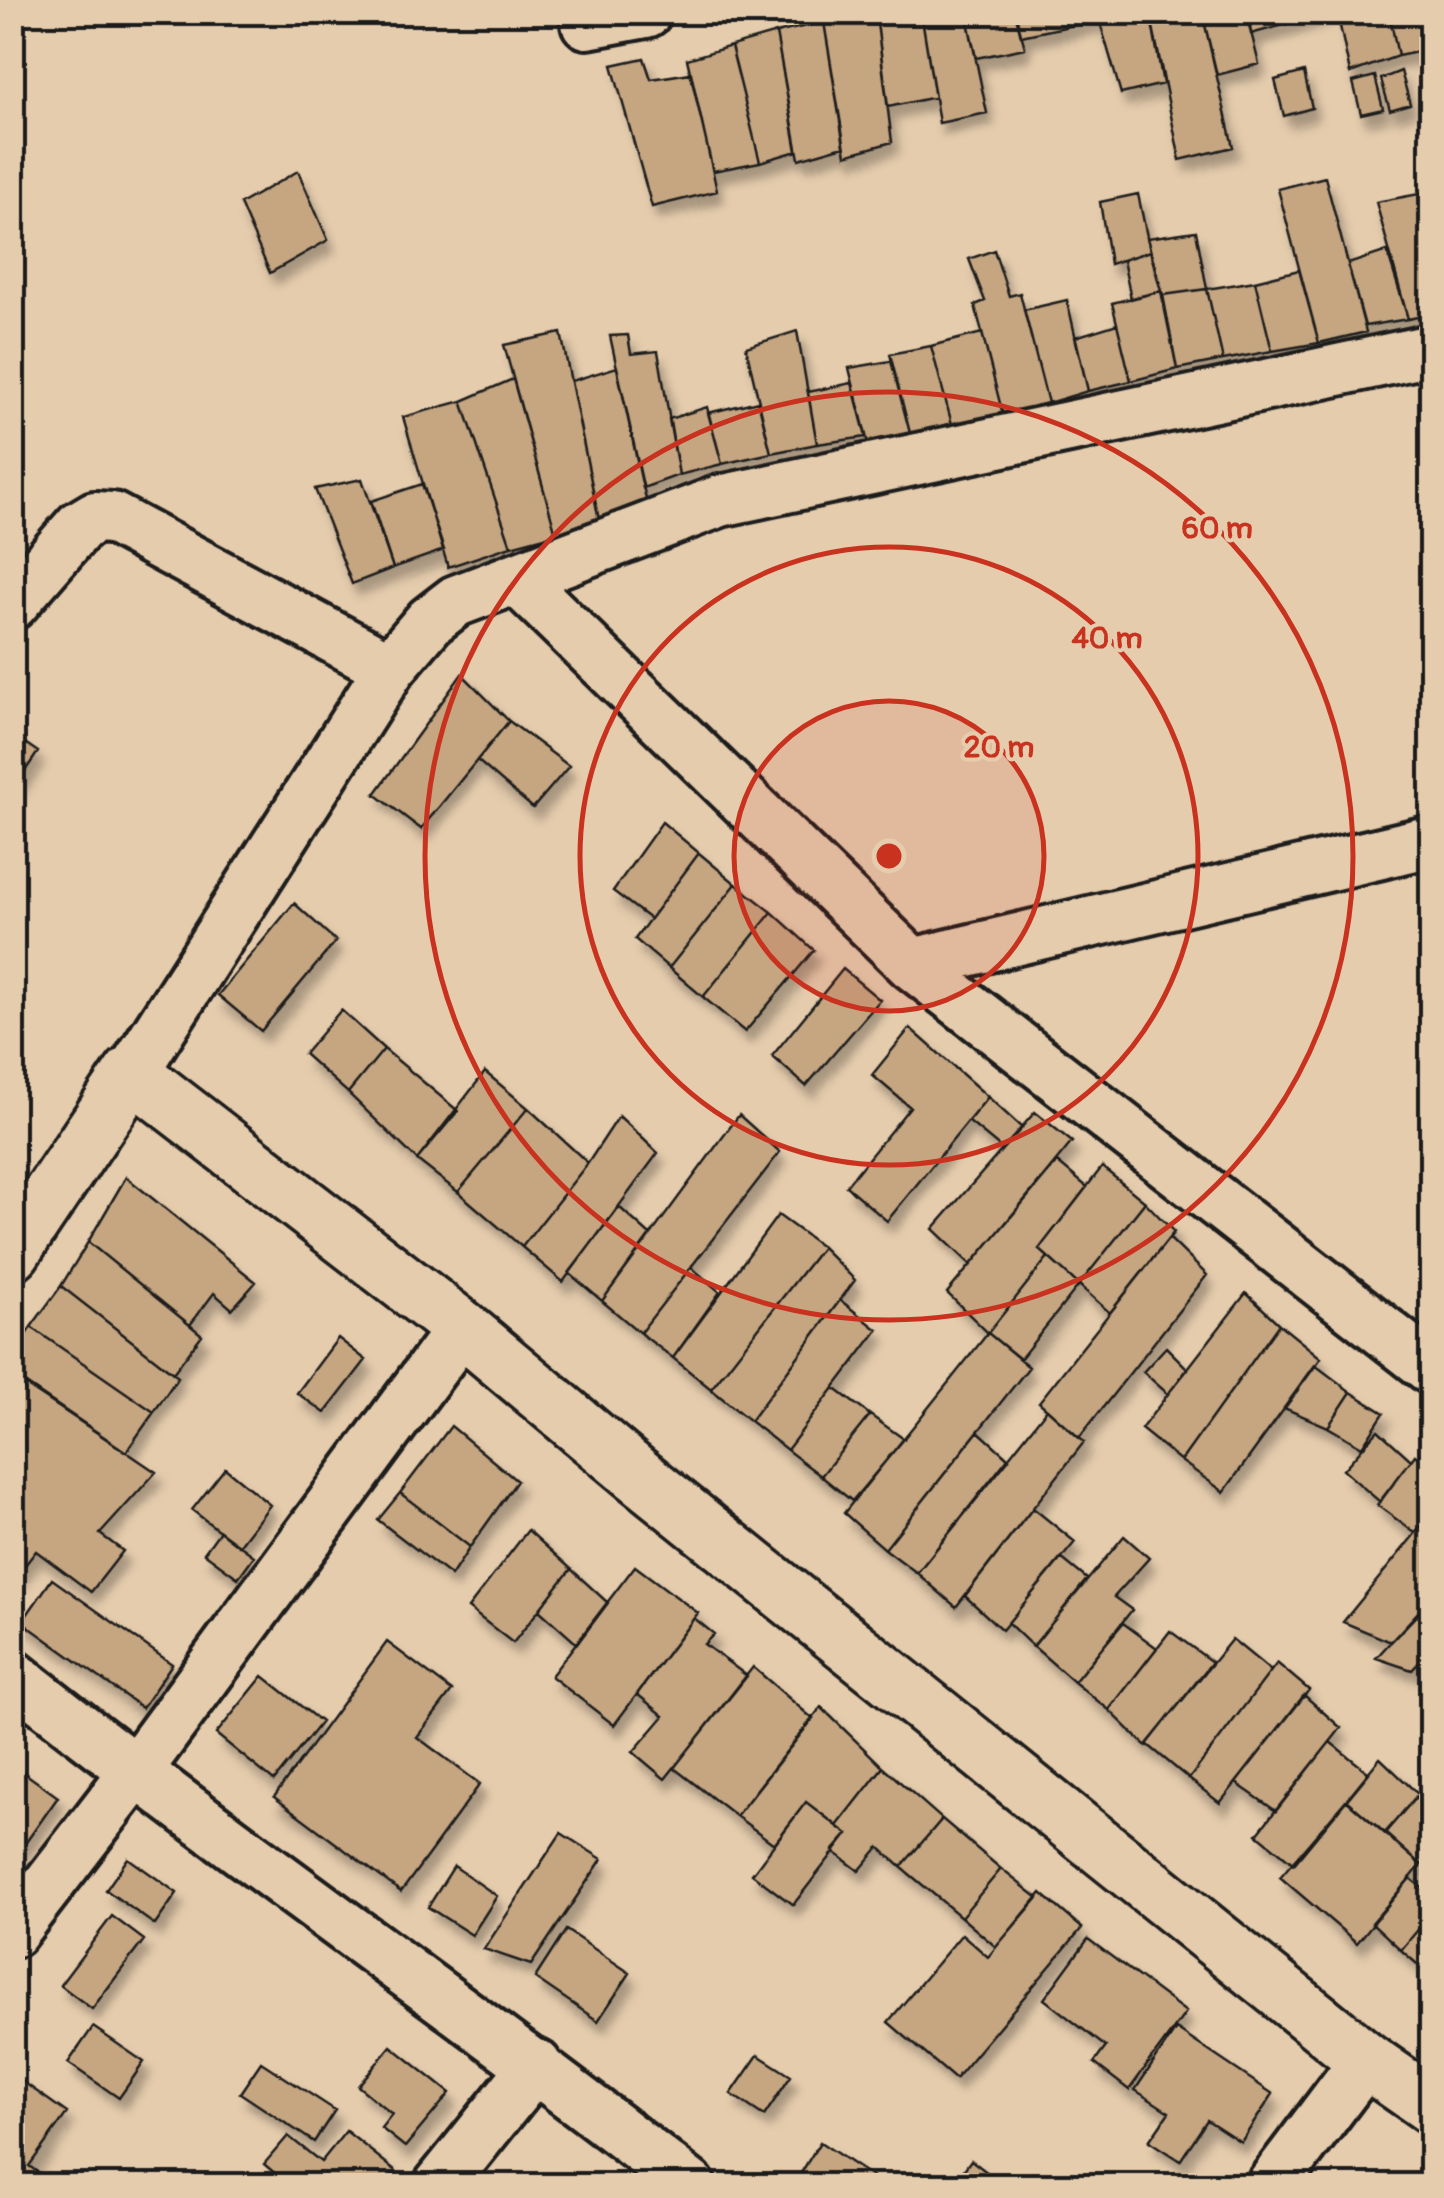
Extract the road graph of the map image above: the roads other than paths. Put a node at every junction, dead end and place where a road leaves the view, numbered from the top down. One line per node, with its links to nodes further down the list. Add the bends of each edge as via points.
1 (646, 12): 2 (street)
2 (587, 23)
3 (1432, 350): 4 (street, via 720,502)
4 (518, 579): 6 (street, via 456,601); 8 (street)
5 (12, 604): 6 (street, via 80,526 95,516 112,518)
6 (390, 668): 9 (street)
7 (1432, 840): 8 (street)
8 (912, 964): 12 (street)
9 (132, 1072): 10 (street); 11 (street)
10 (12, 1252)
11 (462, 1328): 14 (street); 16 (street)
12 (1420, 1348)
13 (12, 1675): 14 (street)
14 (135, 1772): 15 (street); 17 (street)
15 (12, 1932)
16 (1366, 2060): 18 (street); 21 (street)
17 (536, 2064): 19 (street); 20 (street)
18 (1432, 2106)
19 (439, 2186)
20 (690, 2186)
21 (1271, 2186)

